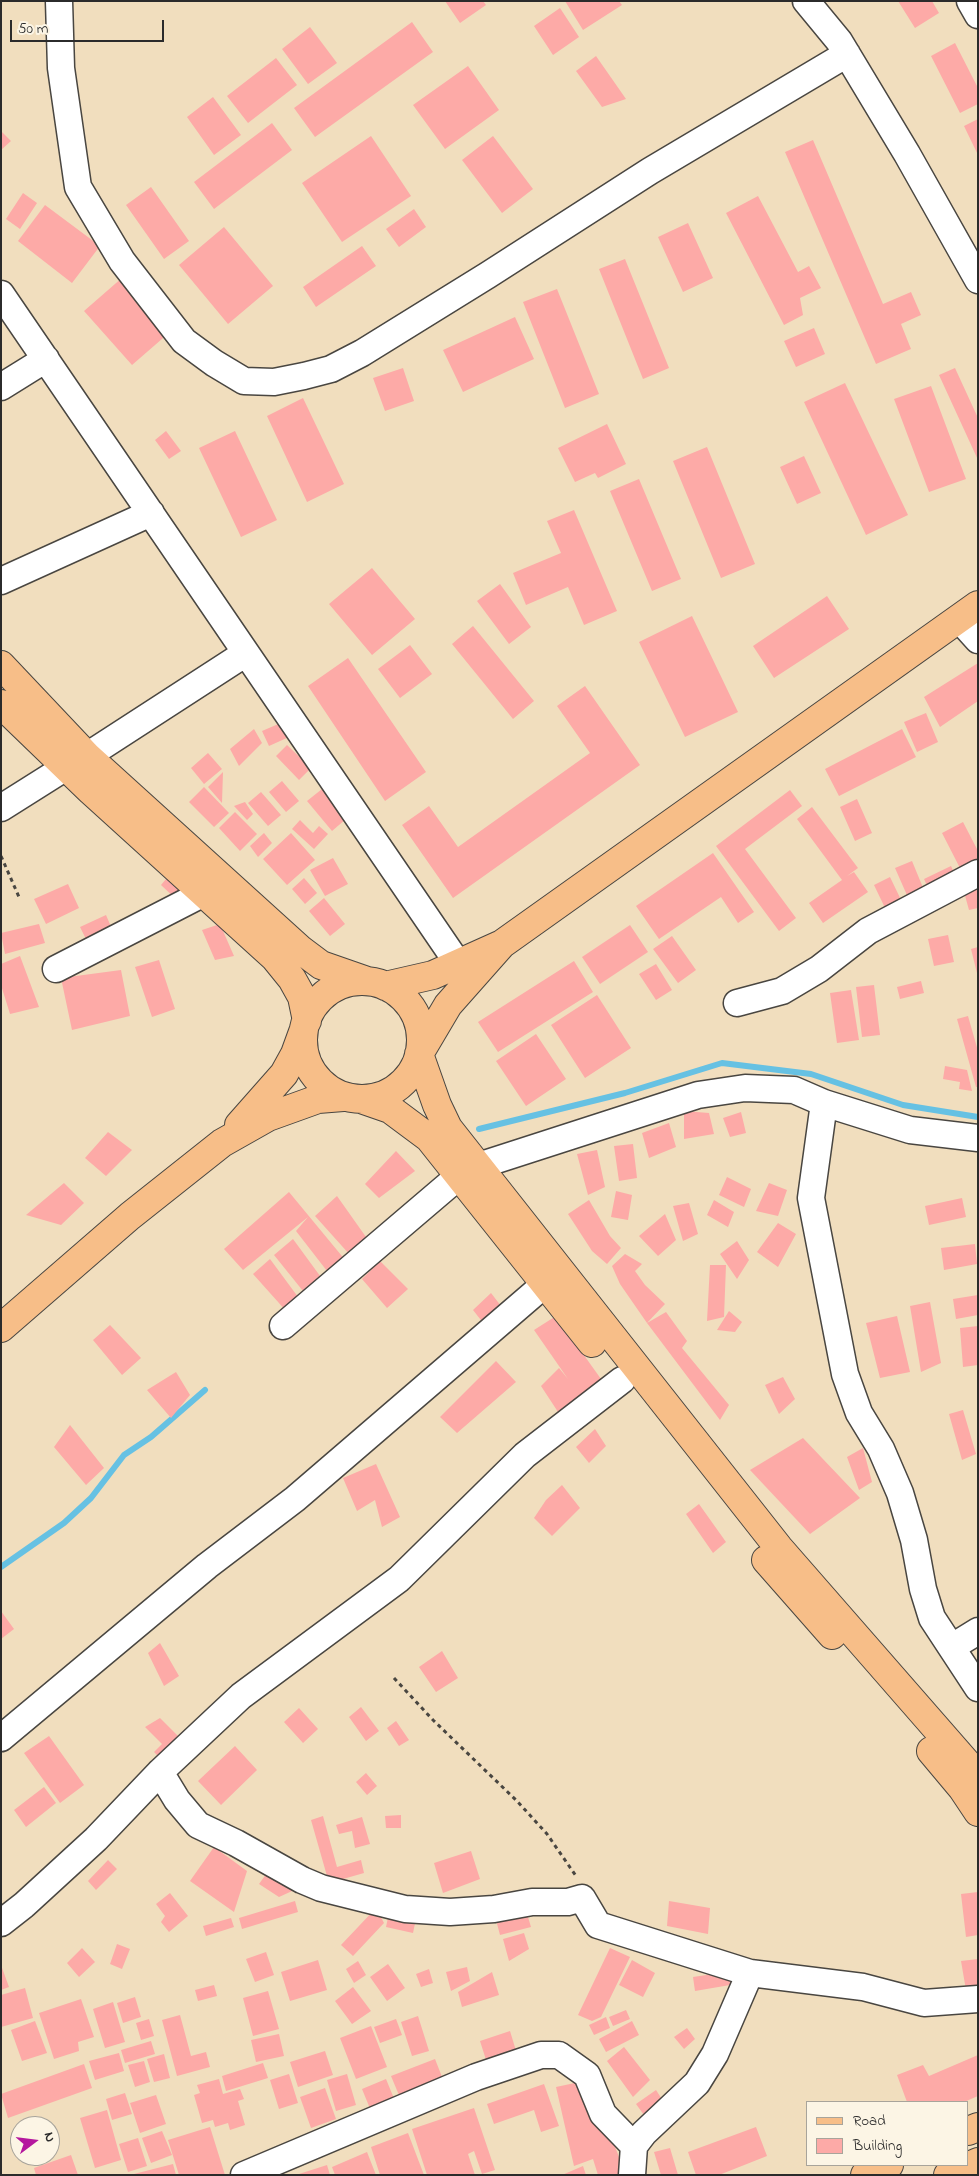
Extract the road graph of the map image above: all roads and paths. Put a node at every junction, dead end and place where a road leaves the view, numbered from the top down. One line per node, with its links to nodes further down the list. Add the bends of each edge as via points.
1 (59, 1): 5 (street, via 61,68 78,187 122,261 184,341 244,381 274,382 331,369 362,353 650,171)
2 (806, 1): 5 (street)
3 (970, 1): 4 (street)
4 (978, 15)
5 (847, 54): 6 (street)
6 (978, 280)
7 (1, 294): 8 (street)
8 (46, 359): 9 (street); 10 (street)
9 (1, 387)
10 (151, 513): 11 (street); 14 (street)
11 (1, 581)
12 (968, 612): 13 (street); 23 (main road)
13 (978, 640)
14 (246, 653): 17 (street); 24 (street)
15 (1, 666): 17 (main road)
16 (1, 704): 17 (main road)
17 (76, 761): 18 (street); 21 (main road); 26 (main road, via 321,965)
18 (1, 808)
19 (1, 856): 22 (path)
20 (978, 873): 27 (street, via 868,931 820,969 782,991)
21 (204, 893): 25 (street); 28 (main road, via 275,958 292,979 302,997)
22 (19, 896)
23 (502, 944): 24 (main road); 29 (main road, via 448,1005)
24 (459, 965): 26 (main road, via 433,975)
25 (56, 969)
26 (376, 984): 28 (main road, via 358,980 338,985 321,997); 29 (main road, via 397,991 411,1006 420,1025 422,1046)
27 (737, 1003)
28 (305, 1026): 30 (main road, via 304,1053 312,1072 326,1088); 33 (main road, via 284,1074)
29 (419, 1054): 30 (main road, via 414,1069 402,1085 384,1096); 34 (main road, via 440,1113)
30 (353, 1099): 33 (main road, via 318,1099 285,1110); 34 (main road, via 390,1109)
31 (824, 1103): 32 (street, via 910,1130); 34 (street, via 794,1090 745,1088 698,1095); 40 (street, via 810,1198 845,1374 859,1414 881,1449 900,1493 932,1618)
32 (978, 1138)
33 (222, 1143): 37 (main road, via 130,1216)
34 (468, 1171): 35 (main road); 36 (street); 45 (main road, via 780,1548)
35 (545, 1284): 38 (main road); 43 (street, via 295,1499 207,1566)
36 (283, 1326)
37 (1, 1328)
38 (622, 1380): 44 (street, via 525,1455 399,1579 241,1696); 46 (main road, via 742,1532 943,1765)
39 (978, 1630): 40 (street)
40 (952, 1647): 42 (street)
41 (394, 1678): 47 (path, via 547,1834 578,1879)
42 (978, 1688)
43 (1, 1738)
44 (160, 1772): 47 (street, via 177,1800 198,1824 321,1888 405,1909 450,1912 532,1902 568,1902); 48 (street, via 96,1839)
45 (978, 1776)
46 (978, 1812)
47 (582, 1898): 49 (street, via 598,1925)
48 (1, 1923)
49 (750, 1973): 50 (street, via 863,1987 924,2003); 51 (street, via 715,2054 697,2083)
50 (978, 1999)
51 (634, 2146): 54 (street, via 603,2114 587,2075 559,2055 541,2055 476,2077); 55 (street)
52 (887, 2166): 56 (main road)
53 (969, 2166): 57 (main road)
54 (250, 2174)
55 (632, 2175)
56 (865, 2175)
57 (948, 2175)

